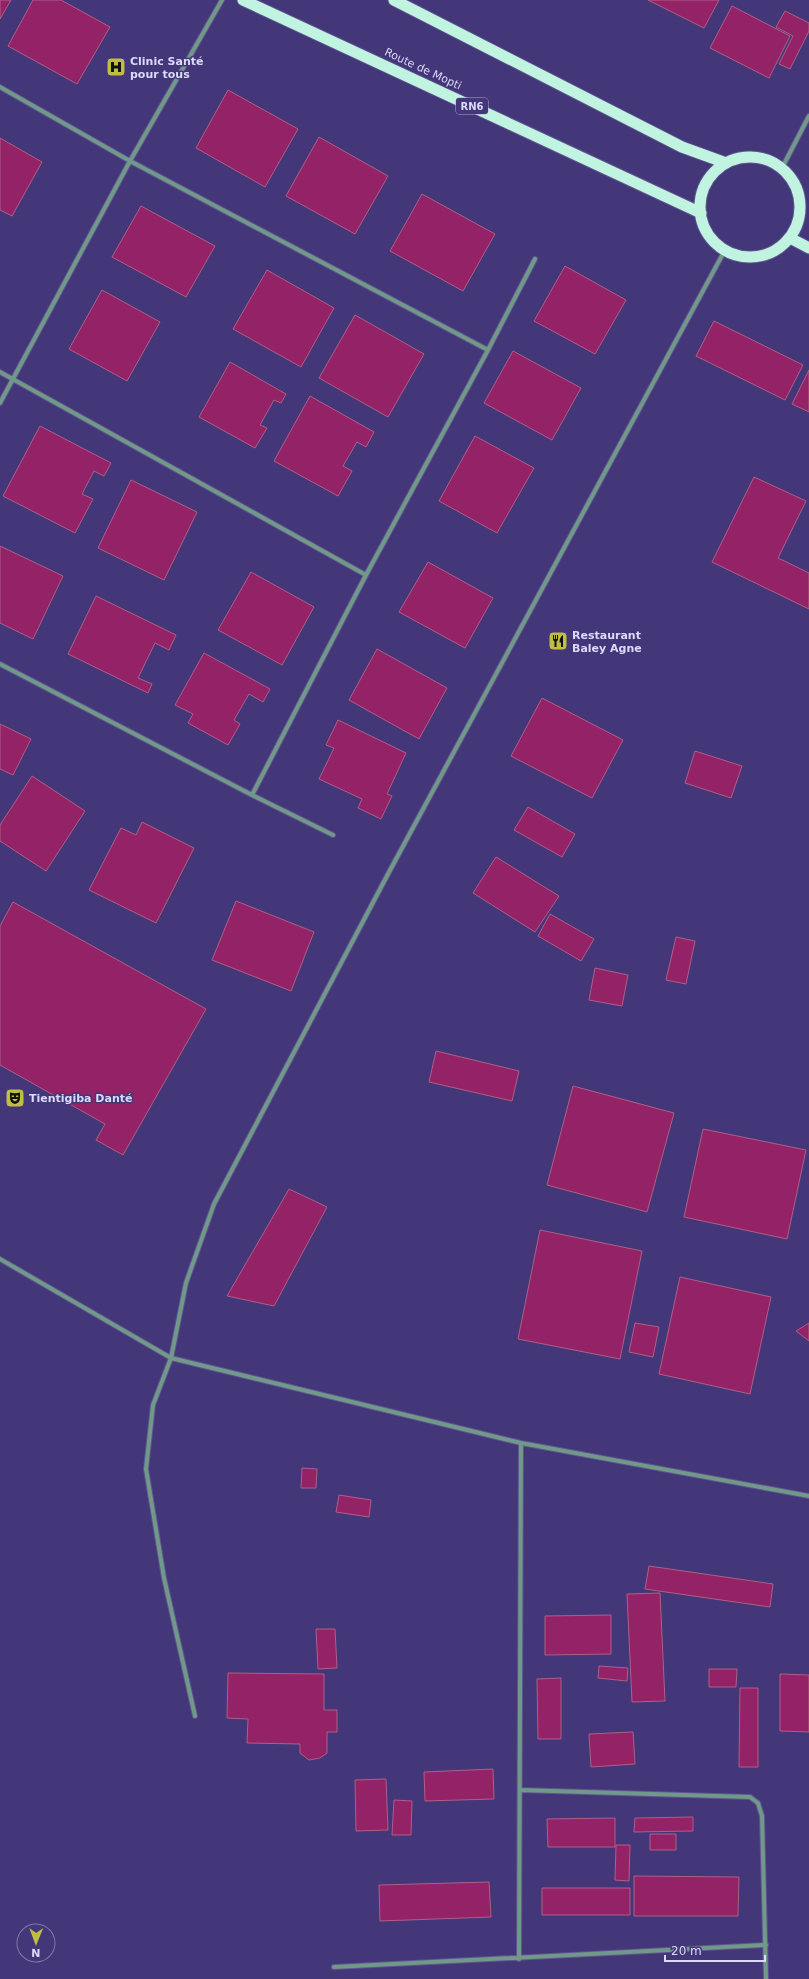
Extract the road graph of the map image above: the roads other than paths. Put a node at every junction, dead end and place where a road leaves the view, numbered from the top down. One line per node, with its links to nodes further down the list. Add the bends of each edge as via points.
1 (222, 0): 6 (street)
2 (243, 0): 9 (highway, Route de Mopti / RN6)
3 (394, 0): 7 (highway, via 682,147)
4 (0, 87): 6 (street)
5 (809, 116): 8 (street)
6 (130, 160): 14 (street); 16 (street)
7 (726, 163): 8 (highway, via 745,156 765,158); 9 (highway, via 711,175 702,193)
8 (782, 168): 10 (highway, via 795,182 801,201 799,220)
9 (700, 212): 12 (highway, via 713,240)
10 (790, 238): 11 (highway); 12 (highway, via 777,250 760,256 742,256)
11 (809, 248)
12 (725, 250): 23 (street, via 395,860 214,1204 186,1283)
13 (535, 259): 14 (street)
14 (488, 350): 18 (street)
15 (0, 372): 16 (street)
16 (13, 378): 17 (street); 18 (street)
17 (0, 403)
18 (366, 575): 20 (street)
19 (0, 664): 20 (street)
20 (252, 795): 21 (street)
21 (333, 835)
22 (0, 1259): 23 (street)
23 (171, 1358): 24 (street); 26 (street, via 153,1405 146,1469 164,1578)
24 (521, 1443): 25 (street); 27 (street)
25 (809, 1496)
26 (195, 1716)
27 (520, 1790): 28 (street, via 750,1797 758,1803 762,1816); 29 (street)
28 (766, 1944): 29 (street); 31 (street)
29 (519, 1959): 30 (street)
30 (334, 1967)
31 (766, 1979)

